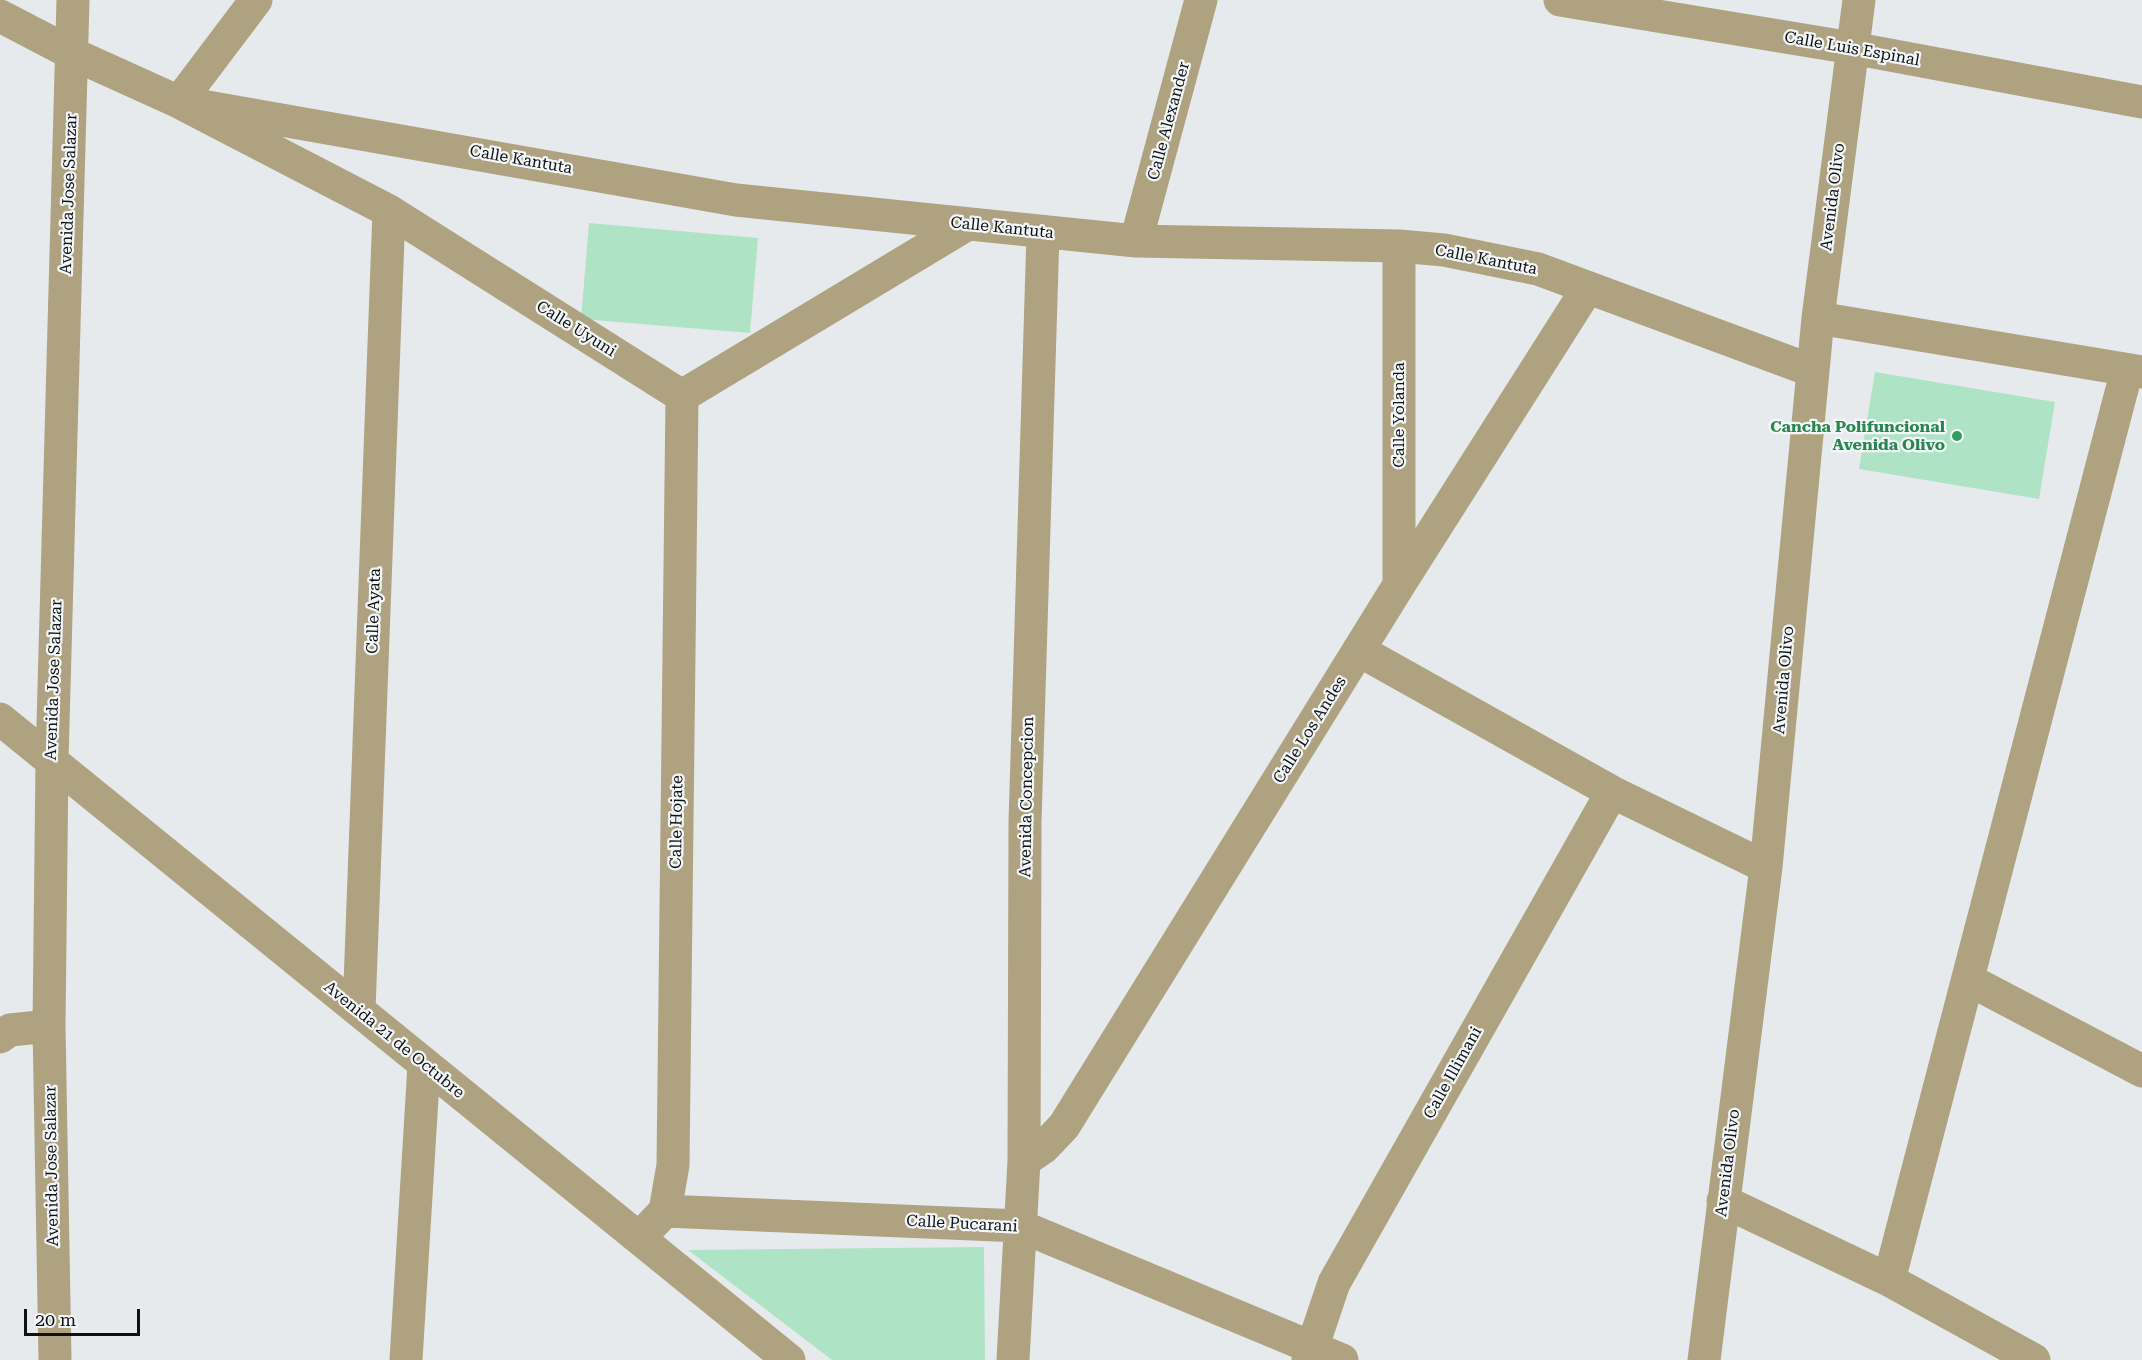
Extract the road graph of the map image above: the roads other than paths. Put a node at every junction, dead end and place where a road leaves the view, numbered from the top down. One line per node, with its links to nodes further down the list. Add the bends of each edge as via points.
1 (73, 0): 8 (street, Avenida Jose Salazar)
2 (256, 0): 9 (street)
3 (1202, 0): 14 (street, Calle Alexander)
4 (1560, 0): 7 (street, Calle Luis Espinal)
5 (1859, 0): 7 (street, Avenida Olivo)
6 (0, 16): 8 (street)
7 (1852, 48): 10 (street, Calle Luis Espinal); 17 (street, Avenida Olivo)
8 (73, 54): 9 (street); 24 (street, Avenida Jose Salazar)
9 (179, 102): 11 (street, Calle Uyuni); 12 (street, Calle Kantuta, via 736,200)
10 (2142, 102)
11 (389, 211): 20 (street, Calle Uyuni); 28 (street, Calle Ayata)
12 (966, 225): 13 (street, Calle Kantuta); 20 (street)
13 (1043, 234): 14 (street, Calle Kantuta); 33 (street, Avenida Concepcion, via 1025,822)
14 (1136, 241): 15 (street, Calle Kantuta)
15 (1399, 246): 16 (street, Calle Kantuta, via 1486,257 1538,269); 21 (street, Calle Yolanda)
16 (1587, 289): 18 (street, Calle Kantuta); 21 (street, Calle Los Andes)
17 (1818, 318): 18 (street, Avenida Olivo); 19 (street)
18 (1814, 371): 26 (street, Avenida Olivo)
19 (2134, 371): 27 (street)
20 (682, 396): 35 (street, Calle Hojate, via 673,1165)
21 (1399, 585): 22 (street, Calle Los Andes)
22 (1360, 651): 25 (street); 33 (street, Calle Los Andes, via 1064,1126)
23 (0, 719): 24 (street, Avenida 21 de Octubre)
24 (52, 761): 28 (street, Avenida 21 de Octubre); 29 (street, Avenida Jose Salazar)
25 (1612, 792): 26 (street); 39 (street, Calle Illimani, via 1334,1283)
26 (1766, 867): 34 (street, Avenida Olivo)
27 (1969, 980): 32 (street); 38 (street)
28 (359, 1010): 31 (street, Avenida 21 de Octubre)
29 (49, 1026): 30 (street, via 10,1030); 40 (street, Avenida Jose Salazar)
30 (0, 1036)
31 (424, 1065): 37 (street, Avenida 21 de Octubre); 41 (street)
32 (2142, 1071)
33 (1024, 1161): 36 (street, Avenida Concepcion)
34 (1723, 1201): 38 (street); 45 (street, Avenida Olivo)
35 (664, 1211): 36 (street, Calle Pucarani); 37 (street)
36 (1020, 1226): 39 (street, Calle Pucarani); 43 (street, Avenida Concepcion)
37 (639, 1238): 42 (street, Avenida 21 de Octubre)
38 (1889, 1280): 46 (street)
39 (1309, 1353): 44 (street, Calle Pucarani)
40 (55, 1360)
41 (406, 1360)
42 (789, 1360)
43 (1012, 1360)
44 (1342, 1360)
45 (1704, 1360)
46 (2034, 1360)

